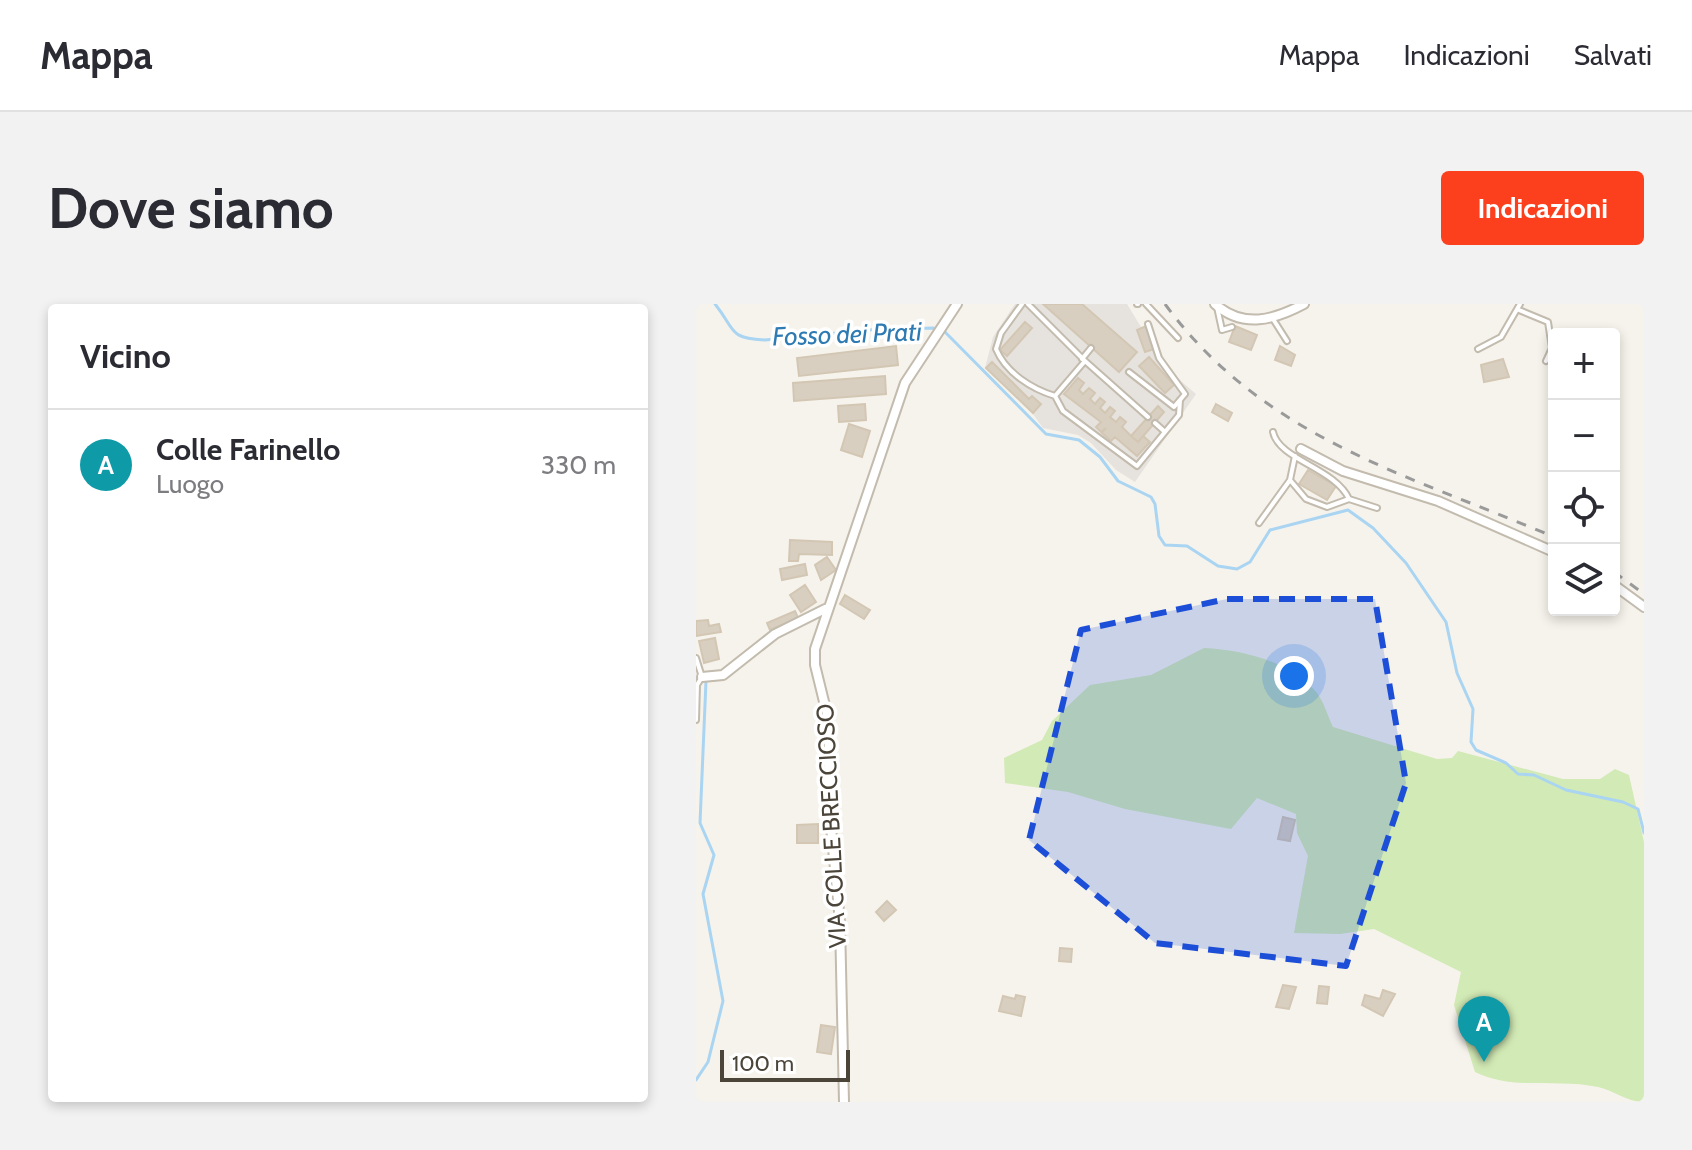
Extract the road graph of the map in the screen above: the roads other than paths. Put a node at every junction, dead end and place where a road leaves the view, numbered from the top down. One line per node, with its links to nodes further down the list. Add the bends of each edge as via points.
1 (957, 304): 31 (street, VIA COLLE BRECCIOSO, via 905,383)
2 (1025, 304): 14 (lane); 17 (lane, via 1001,333 996,349 1025,383)
3 (1146, 304): 10 (lane)
4 (1304, 304): 7 (street)
5 (1216, 305): 7 (street, via 1233,316); 9 (lane, via 1222,330)
6 (1520, 307): 13 (lane, via 1494,344); 15 (lane, via 1548,322 1552,348)
7 (1273, 319): 11 (lane)
8 (1148, 324): 18 (lane, via 1159,358 1185,394)
9 (1232, 327)
10 (1178, 338)
11 (1287, 341)
12 (1091, 348): 14 (lane)
13 (1478, 349)
14 (1083, 360): 17 (lane); 19 (lane)
15 (1546, 361)
16 (1129, 372): 18 (lane, via 1174,407)
17 (1055, 396): 21 (lane, via 1063,411 1137,466)
18 (1180, 400): 21 (lane, via 1179,415)
19 (1148, 417)
20 (1155, 423): 21 (lane)
21 (1165, 432)
22 (1273, 432): 23 (lane, via 1283,447)
23 (1298, 452): 24 (lane); 25 (lane, via 1337,481); 28 (street, via 1351,475 1438,501)
24 (1290, 480): 25 (lane, via 1306,499 1327,507); 27 (lane)
25 (1349, 499): 26 (lane)
26 (1377, 508)
27 (1259, 523)
28 (1548, 549)
29 (1620, 589): 30 (street)
30 (1644, 607)
31 (826, 609): 33 (street, via 775,634 723,675); 35 (street, VIA COLLE BRECCIOSO, via 814,658 829,719)
32 (696, 658): 33 (lane)
33 (702, 677): 34 (lane)
34 (696, 720)
35 (844, 1102)

